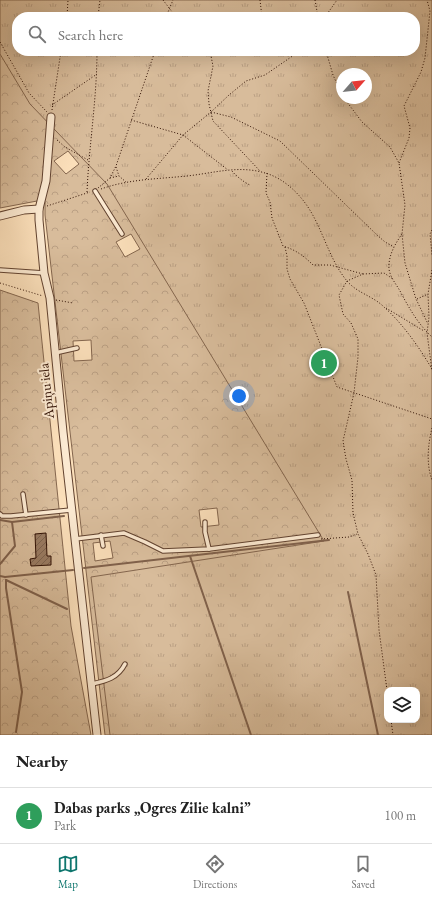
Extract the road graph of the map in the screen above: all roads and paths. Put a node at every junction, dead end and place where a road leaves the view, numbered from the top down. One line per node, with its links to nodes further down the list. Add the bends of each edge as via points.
1 (68, 0): 10 (path)
2 (100, 0): 11 (path)
3 (163, 0): 9 (path)
4 (173, 0): 9 (path)
5 (260, 0): 14 (path)
6 (315, 0): 15 (path)
7 (337, 0): 16 (path)
8 (427, 0): 35 (path, via 430,11 425,58 404,106 410,128 409,138)
9 (169, 9): 12 (path); 13 (path)
10 (67, 12)
11 (99, 12)
12 (168, 12)
13 (172, 12)
14 (261, 12)
15 (317, 12)
16 (329, 12)
17 (0, 42): 30 (path, via 29,93)
18 (61, 56): 28 (path)
19 (97, 56): 25 (path)
20 (152, 56): 31 (path)
21 (211, 56): 29 (path, via 213,66 208,91)
22 (291, 56): 24 (path)
23 (327, 56): 26 (path)
24 (289, 58): 29 (path, via 265,74 246,81)
25 (97, 73): 28 (path); 34 (path)
26 (336, 81)
27 (348, 104): 35 (path, via 362,122 390,147)
28 (52, 105): 30 (path)
29 (211, 112): 33 (path); 39 (path, via 213,121); 54 (path, via 231,117 280,141 376,236)
30 (51, 118): 32 (street, Apiņu iela)
31 (131, 120): 33 (path); 36 (path)
32 (50, 134): 34 (path, via 65,147); 48 (street, Apiņu iela, via 46,181)
33 (183, 135): 37 (path); 43 (path)
34 (88, 160): 47 (path)
35 (399, 163): 52 (path, via 405,205)
36 (116, 166): 41 (path); 42 (path)
37 (228, 170): 38 (path); 43 (path)
38 (232, 170): 39 (path); 45 (path)
39 (260, 172): 40 (path)
40 (267, 173): 53 (path, via 266,193 272,218); 56 (path, via 293,189 303,200)
41 (119, 176): 42 (path); 44 (path)
42 (110, 178): 46 (path)
43 (145, 179): 44 (path)
44 (126, 182): 46 (path)
45 (250, 185)
46 (95, 191): 47 (path); 51 (lane)
47 (87, 193): 48 (path)
48 (39, 209): 49 (street); 59 (street, Apiņu iela)
49 (0, 216)
50 (432, 230): 55 (path)
51 (122, 234)
52 (402, 234): 54 (path); 66 (path, via 405,263)
53 (285, 247): 56 (path, via 295,250 313,265); 75 (path, via 290,279 304,303 337,387)
54 (394, 247): 61 (path, via 389,269)
55 (432, 255)
56 (336, 266): 60 (path); 62 (path)
57 (0, 270): 59 (lane)
58 (432, 270): 64 (path)
59 (44, 273): 65 (street, Apiņu iela)
60 (363, 274): 61 (path, via 384,273); 62 (path)
61 (393, 279): 70 (path)
62 (347, 281): 68 (path); 75 (path, via 339,295 343,314 358,339)
63 (0, 283): 65 (path)
64 (428, 294): 66 (path); 69 (path)
65 (50, 298): 67 (path); 73 (street, Apiņu iela)
66 (416, 299): 69 (path)
67 (73, 302)
68 (384, 306): 70 (path); 74 (path, via 422,351)
69 (428, 324): 70 (path)
70 (426, 332): 71 (path); 74 (path)
71 (432, 337)
72 (77, 348): 73 (lane)
73 (55, 353): 80 (street, Apiņu iela)
74 (432, 370)
75 (354, 392): 76 (path); 84 (path, via 343,441 352,480 353,513)
76 (432, 420)
77 (432, 428): 78 (path, via 429,443)
78 (432, 480)
79 (23, 494): 82 (lane)
80 (71, 510): 82 (lane); 87 (street, Apiņu iela)
81 (0, 514): 82 (lane)
82 (26, 515)
83 (205, 522): 90 (lane)
84 (358, 534): 88 (path); 93 (path, via 376,575 379,630)
85 (101, 535): 87 (lane); 89 (lane); 90 (lane, via 124,533 163,551)
86 (318, 535): 90 (lane)
87 (75, 539): 92 (street, Apiņu iela)
88 (321, 539)
89 (103, 546)
90 (209, 549)
91 (125, 664): 92 (lane, via 115,677)
92 (92, 684): 95 (street, Apiņu iela)
93 (387, 687)
94 (391, 723): 96 (path)
95 (97, 735)
96 (393, 735)

